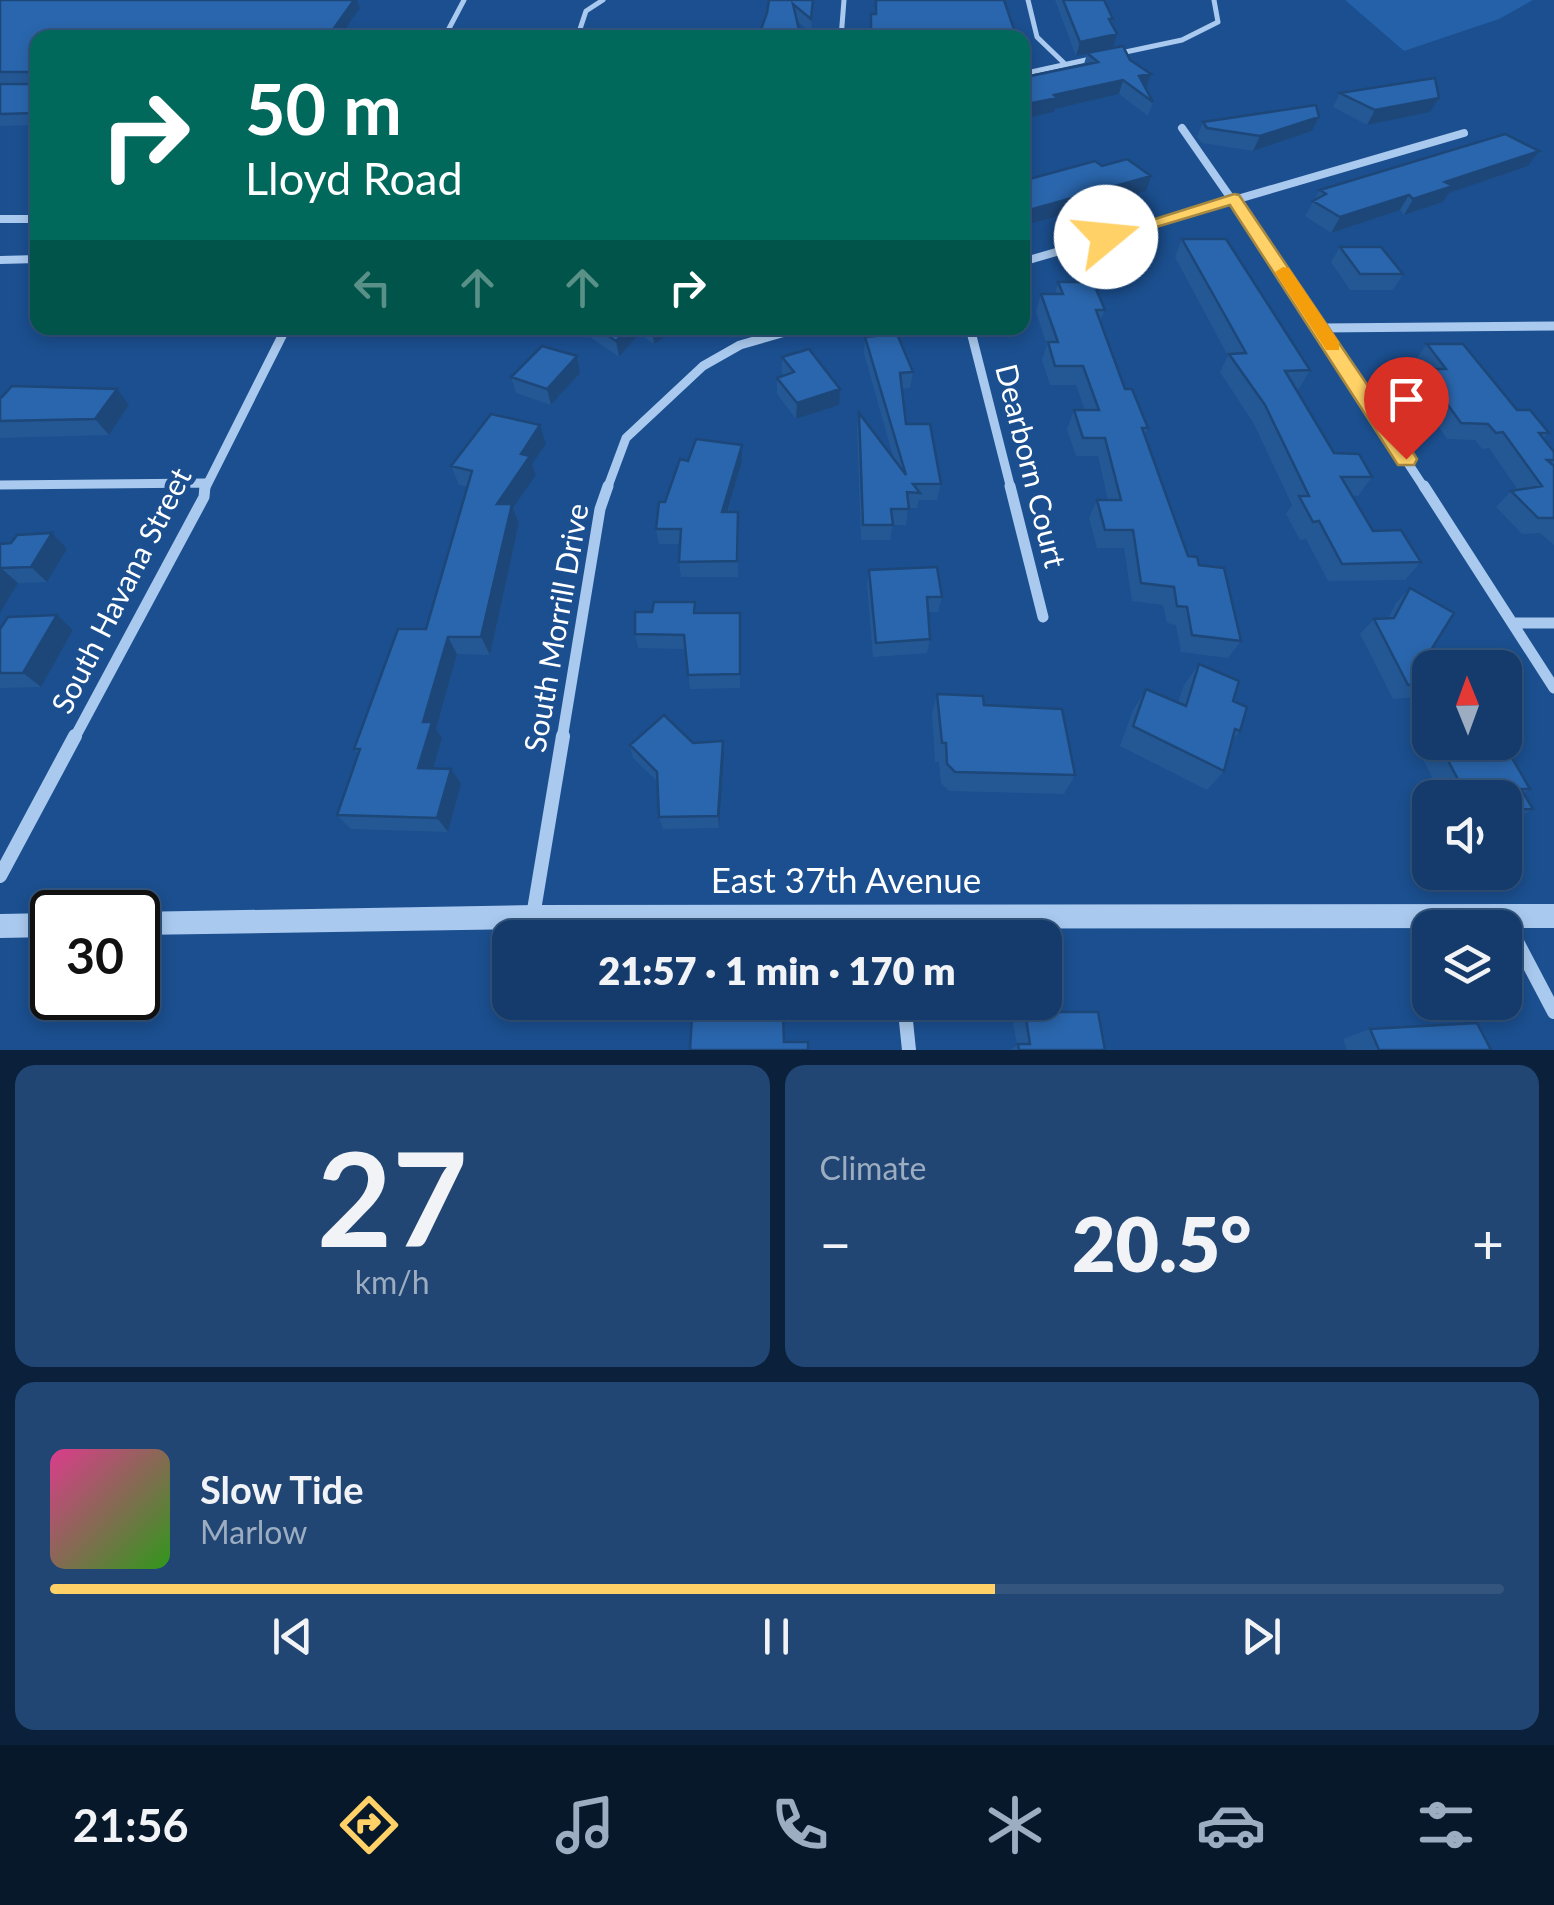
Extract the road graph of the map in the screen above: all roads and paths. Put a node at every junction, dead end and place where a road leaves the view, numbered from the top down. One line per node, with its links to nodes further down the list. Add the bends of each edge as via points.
1 (464, 0): 6 (street)
2 (603, 0): 7 (street, via 586,11)
3 (844, 0): 8 (street)
4 (1028, 0): 9 (street, via 1037,36)
5 (1214, 0): 9 (street, via 1218,22 1182,40)
6 (448, 30)
7 (580, 30)
8 (841, 30)
9 (1065, 64): 10 (street)
10 (1030, 72)
11 (1182, 128): 13 (street)
12 (1464, 133): 13 (street)
13 (1234, 198): 18 (street); 20 (street)
14 (0, 219): 15 (street)
15 (30, 219)
16 (0, 260): 17 (street)
17 (30, 260)
18 (1030, 260)
19 (1554, 326): 20 (street)
20 (1321, 328): 27 (street)
21 (282, 335): 24 (street, South Havana Street)
22 (775, 335): 33 (street, South Morrill Drive, via 703,366 626,438 600,509)
23 (972, 335): 26 (street, Dearborn Court)
24 (205, 483): 25 (street); 30 (street, South Havana Street, via 204,497)
25 (0, 484)
26 (1042, 617)
27 (1512, 623): 28 (street); 29 (street)
28 (1554, 623)
29 (1554, 688)
30 (0, 876)
31 (1522, 916): 32 (street, East 37th Avenue)
32 (1554, 916)
33 (533, 917): 35 (street, East 37th Avenue); 37 (street, East 37th Avenue)
34 (1412, 918): 36 (street, East 37th Avenue)
35 (654, 920)
36 (1062, 923)
37 (160, 924)
38 (30, 925): 39 (street)
39 (0, 926)
40 (1522, 951): 41 (street)
41 (1554, 1012)
42 (906, 1020): 43 (street)
43 (908, 1050)

